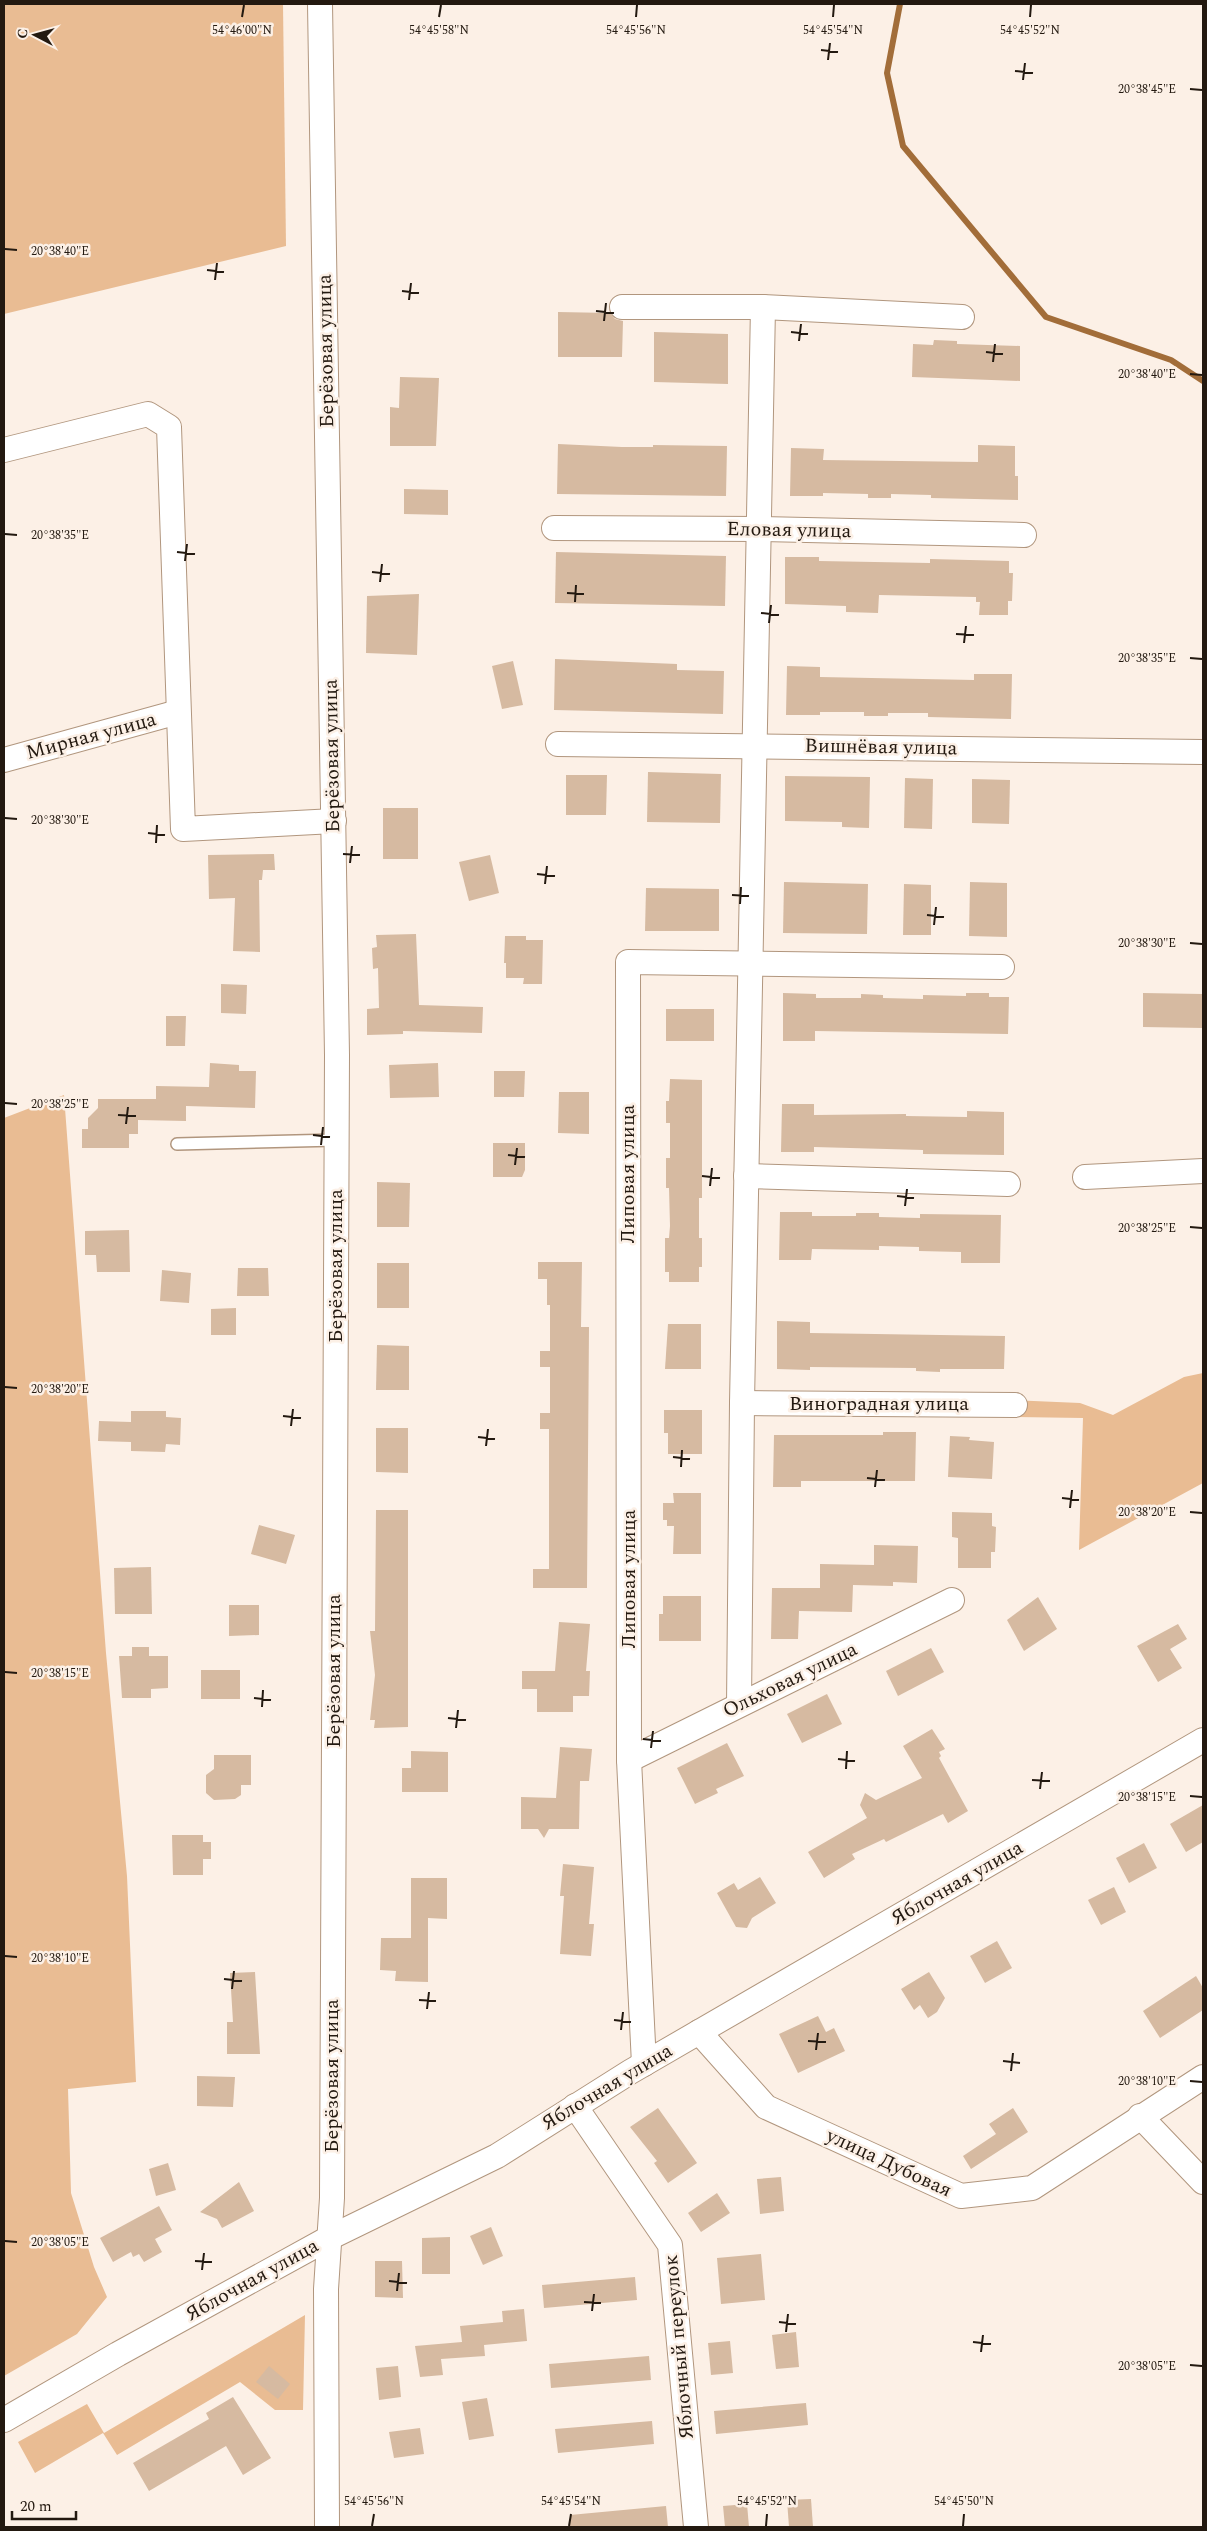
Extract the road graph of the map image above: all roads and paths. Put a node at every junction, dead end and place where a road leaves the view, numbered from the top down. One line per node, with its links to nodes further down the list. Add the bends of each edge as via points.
1 (320, 4): 14 (street, Берёзовая улица)
2 (763, 307): 3 (street); 4 (street); 7 (street)
3 (622, 308)
4 (962, 316)
5 (4, 450): 9 (street, via 148,414 169,427)
6 (554, 528): 7 (street, Еловая улица)
7 (759, 529): 8 (street, Еловая улица); 11 (street)
8 (1024, 535)
9 (178, 712): 13 (street, Мирная улица); 14 (street, via 183,829)
10 (558, 744): 11 (street, Вишнёвая улица)
11 (755, 745): 12 (street, Вишнёвая улица); 15 (street)
12 (1203, 752)
13 (4, 760)
14 (334, 821): 17 (street, Берёзовая улица)
15 (751, 963): 16 (street, Липовая улица); 20 (street); 28 (street, Липовая улица, via 628,962)
16 (1002, 967)
17 (337, 1140): 18 (lane); 35 (street, Берёзовая улица, via 332,2188)
18 (177, 1144)
19 (1203, 1172): 21 (street)
20 (746, 1176): 22 (street); 23 (street)
21 (1085, 1177)
22 (1008, 1184)
23 (742, 1403): 24 (street, Виноградная улица); 26 (street)
24 (1015, 1405)
25 (952, 1600): 26 (street, Ольховая улица)
26 (739, 1705): 28 (street, Ольховая улица)
27 (1203, 1740): 29 (street, Яблочная улица)
28 (629, 1760): 30 (street)
29 (699, 2032): 30 (street, Яблочная улица); 33 (street, улица Дубовая, via 766,2107 961,2196 1032,2188)
30 (644, 2064): 32 (street, Яблочная улица)
31 (1203, 2077): 33 (street, улица Дубовая)
32 (575, 2106): 35 (street, Яблочная улица, via 497,2156); 38 (street, Яблочный переулок, via 670,2245)
33 (1140, 2116): 34 (street)
34 (1203, 2182)
35 (329, 2238): 36 (street, Яблочная улица); 37 (street, Берёзовая улица, via 326,2289)
36 (4, 2420)
37 (327, 2527)
38 (696, 2527)

